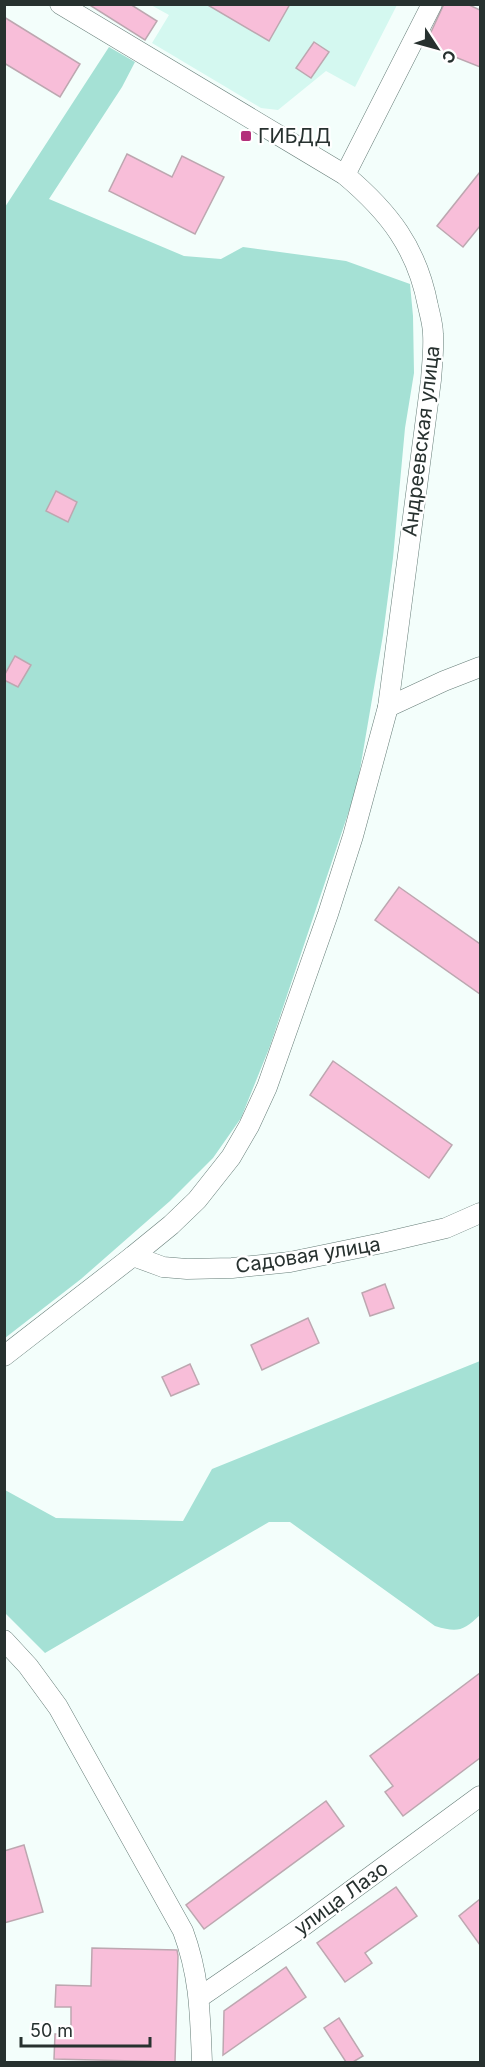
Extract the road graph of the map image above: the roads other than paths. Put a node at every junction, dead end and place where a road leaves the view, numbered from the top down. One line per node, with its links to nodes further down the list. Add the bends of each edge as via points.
1 (60, 4): 3 (street, Андреевская улица)
2 (432, 4): 3 (street)
3 (345, 175): 5 (street, Андреевская улица, via 382,209 403,237 418,268 433,333 431,380)
4 (480, 667): 5 (street)
5 (388, 707): 7 (street, Андреевская улица, via 328,914 267,1087 249,1126 231,1157 197,1200)
6 (480, 1213): 7 (street, Садовая улица, via 446,1228 290,1262 186,1269 163,1267)
7 (133, 1256): 8 (street, Андреевская улица)
8 (4, 1356)
9 (4, 1640): 11 (street, via 58,1707 183,1931 193,1957)
10 (480, 1796): 11 (street, улица Лазо)
11 (200, 1997): 12 (street)
12 (202, 2062)

